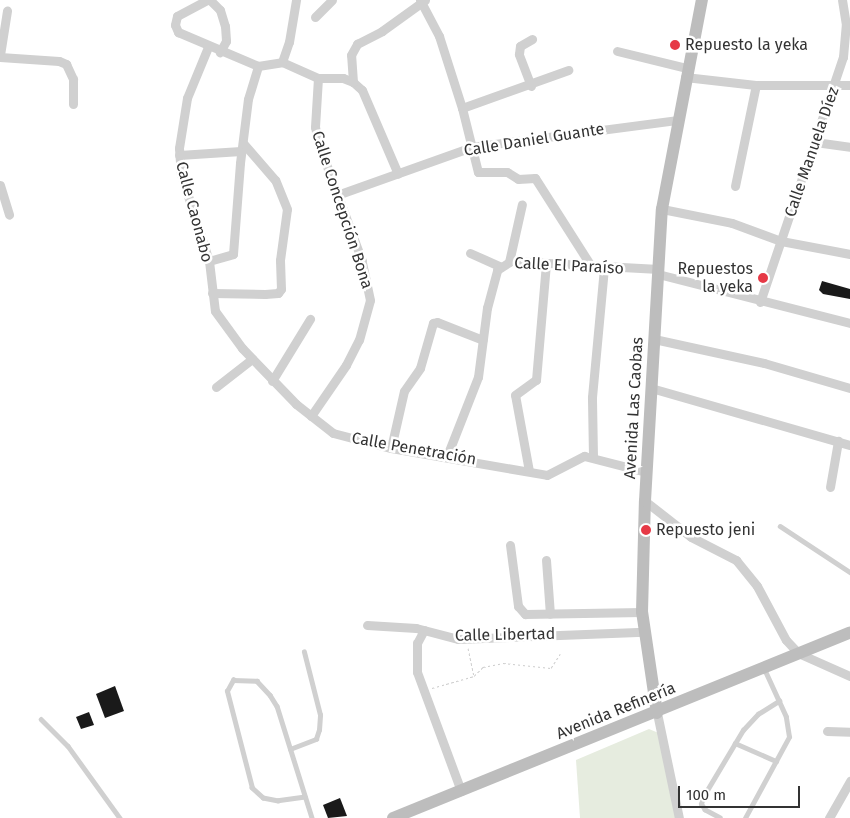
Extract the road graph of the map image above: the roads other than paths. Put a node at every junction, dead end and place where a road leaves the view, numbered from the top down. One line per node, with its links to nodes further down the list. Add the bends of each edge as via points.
1 (209, 0): 10 (street, via 174,20 178,32); 12 (street, via 220,10 225,26 226,40)
2 (296, 0): 14 (street)
3 (332, 0): 8 (street)
4 (702, 0): 17 (street, Avenida Las Caobas)
5 (842, 0): 21 (street, Calle Manuela Díez, via 846,25)
6 (422, 1): 19 (street, via 357,44 351,54); 25 (street, via 439,36)
7 (7, 11): 13 (street)
8 (315, 17)
9 (532, 39): 23 (street, via 520,46 519,54)
10 (208, 47): 12 (street); 31 (street, Calle Caonabo, via 187,98)
11 (617, 51): 17 (street)
12 (220, 52): 15 (street)
13 (0, 56): 24 (street, via 66,64 73,79)
14 (282, 62): 15 (street); 18 (street)
15 (258, 66): 28 (street, via 248,99)
16 (568, 70): 23 (street)
17 (686, 72): 20 (street); 26 (street, Avenida Las Caobas)
18 (318, 78): 19 (street, via 343,78); 35 (street, Calle Concepción Bona, via 315,126)
19 (353, 82): 32 (street, via 362,90)
20 (756, 85): 21 (street); 34 (street)
21 (836, 85): 22 (street); 27 (street, Calle Manuela Díez)
22 (850, 85)
23 (531, 86): 25 (street)
24 (73, 104)
25 (462, 108): 30 (street)
26 (678, 120): 30 (street, Calle Daniel Guante); 37 (street, Avenida Las Caobas)
27 (815, 142): 29 (street); 39 (street, Calle Manuela Díez)
28 (242, 147): 31 (street); 42 (street, via 232,254); 49 (street, via 274,180 288,209 280,260 281,289 278,293 265,294)
29 (850, 147)
30 (472, 148): 32 (street, Calle Daniel Guante); 45 (street, via 480,173 507,172 518,179 531,176 539,182)
31 (179, 156): 42 (street, Calle Caonabo, via 186,194)
32 (398, 174): 35 (street, Calle Daniel Guante)
33 (0, 185): 38 (street)
34 (735, 186)
35 (336, 195): 60 (street, Calle Concepción Bona, via 362,261 370,300 359,340)
36 (522, 204): 43 (street)
37 (662, 209): 39 (street, via 732,223); 48 (street, Avenida Las Caobas)
38 (10, 215)
39 (781, 240): 41 (street); 50 (street, Calle Manuela Díez)
40 (470, 254): 46 (street)
41 (850, 254)
42 (209, 261): 49 (street, Calle Caonabo)
43 (509, 262): 44 (street, Calle El Paraíso); 46 (street, Calle El Paraíso)
44 (546, 264): 45 (street, Calle El Paraíso); 66 (street, via 536,380 515,395)
45 (591, 266): 47 (street, Calle El Paraíso)
46 (501, 267): 54 (street, Calle El Paraíso, via 494,275)
47 (604, 267): 48 (street, Calle El Paraíso); 65 (street, via 592,397)
48 (658, 272): 50 (street, Calle El Paraíso); 53 (street, Avenida Las Caobas)
49 (212, 293): 55 (street, Calle Penetración, via 217,315)
50 (760, 302): 52 (street, Calle El Paraíso)
51 (310, 319): 56 (street)
52 (850, 323)
53 (654, 339): 58 (street, Avenida Las Caobas); 59 (street, via 764,363)
54 (483, 340): 63 (street, via 437,322 433,324 420,368 404,391); 64 (street, Calle El Paraíso, via 478,377)
55 (252, 359): 56 (street, Calle Penetración); 57 (street)
56 (272, 381): 60 (street, Calle Penetración)
57 (216, 387)
58 (652, 388): 61 (street); 67 (street, Avenida Las Caobas)
59 (850, 388)
60 (311, 416): 63 (street, Calle Penetración, via 336,434)
61 (838, 441): 62 (street); 68 (street)
62 (850, 445)
63 (391, 448): 64 (street, Calle Penetración)
64 (447, 456): 66 (street, Calle Penetración)
65 (593, 457): 66 (street, Calle Penetración, via 575,459 551,475); 67 (street, Calle Penetración)
66 (529, 471)
67 (647, 472): 69 (street, Avenida Las Caobas)
68 (830, 487)
69 (645, 501): 74 (street, Avenida Las Caobas); 81 (street, via 691,537 736,560 757,586 786,640)
70 (780, 526): 73 (lane)
71 (510, 546): 75 (street, via 520,612)
72 (546, 560): 75 (street)
73 (850, 572)
74 (642, 612): 75 (street); 78 (street, Avenida Las Caobas)
75 (550, 614)
76 (367, 625): 77 (street, Calle Libertad)
77 (424, 630): 78 (street, Calle Libertad, via 465,638); 93 (street, via 417,643 416,664)
78 (644, 632): 85 (street, Avenida Las Caobas)
79 (850, 632): 81 (street, Avenida Refinería)
80 (304, 652): 90 (lane, via 320,715 319,730 316,739)
81 (798, 653): 82 (street, Avenida Refinería); 83 (street)
82 (763, 668): 84 (lane); 85 (street, Avenida Refinería)
83 (850, 676)
84 (779, 701): 89 (lane, via 758,714); 91 (lane, via 789,737)
85 (657, 713): 93 (street, Avenida Refinería); 98 (street, Avenida Las Caobas)
86 (41, 719): 95 (lane, via 68,746)
87 (827, 731): 88 (street)
88 (850, 732)
89 (735, 743): 91 (lane); 99 (lane, via 701,804)
90 (290, 749): 94 (lane); 94 (lane, via 277,706 263,685 245,678 228,684 227,691 252,788 264,798 278,801)
91 (776, 761): 100 (lane)
92 (850, 780): 101 (street)
93 (461, 791): 97 (street, Avenida Refinería)
94 (305, 796): 96 (lane)
95 (120, 818)
96 (312, 818)
97 (393, 818)
98 (679, 818)
99 (720, 818)
100 (745, 818)
101 (828, 818)

